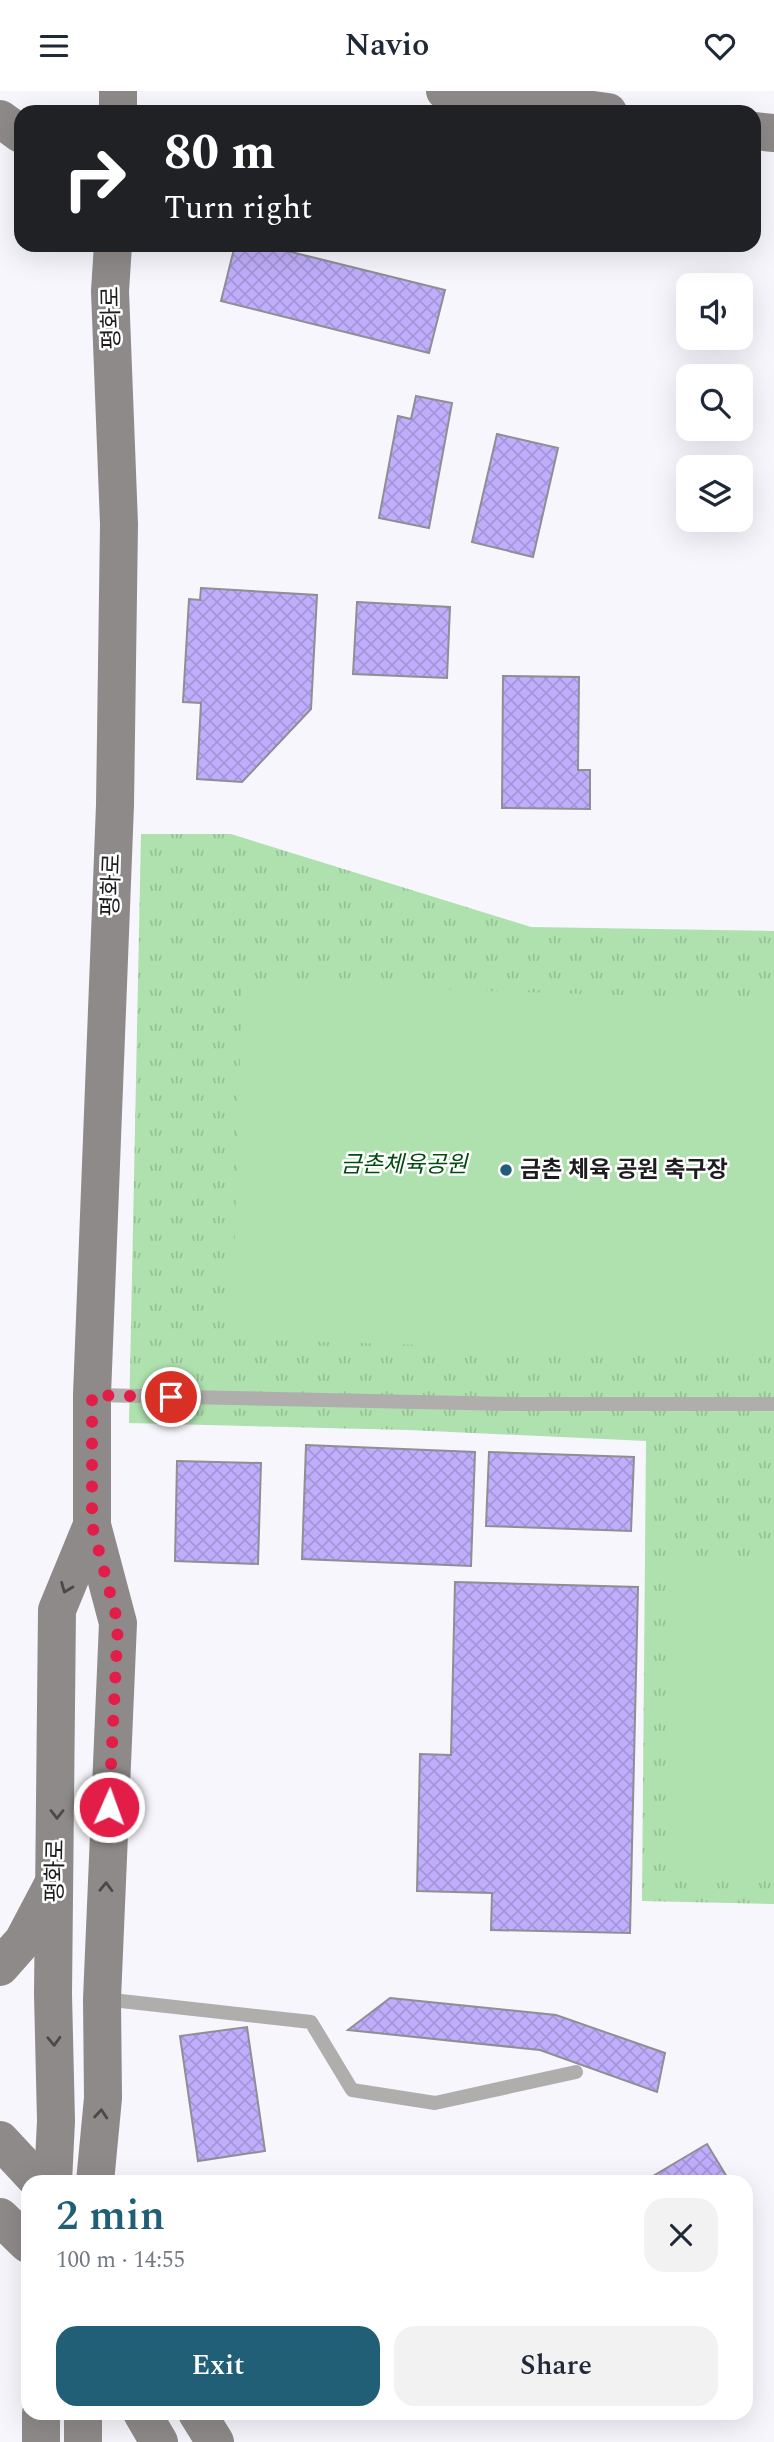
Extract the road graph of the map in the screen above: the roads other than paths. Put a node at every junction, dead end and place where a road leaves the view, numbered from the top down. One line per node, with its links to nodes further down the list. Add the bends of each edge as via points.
1 (445, 91): 2 (main road)
2 (554, 105)
3 (89, 252): 5 (main road)
4 (113, 252): 5 (main road, 평화로)
5 (110, 292): 6 (main road, 평화로, via 119,524 117,679)
6 (92, 1395): 7 (lane); 8 (main road, 평화로)
7 (774, 1404)
8 (92, 1525): 9 (main road, 평화로, one-way to 9, via 57,1610); 11 (main road, 평화로, one-way to 8, via 118,1623)
9 (56, 1878): 10 (main road, via 23,1941); 15 (main road, 평화로, one-way to 15)
10 (0, 1967)
11 (102, 1999): 12 (lane, via 311,2022 352,2090 421,2101 435,2103); 16 (main road, 평화로, one-way to 11, via 103,2098)
12 (576, 2071)
13 (0, 2140): 14 (main road)
14 (32, 2175)
15 (53, 2175)
16 (96, 2175)
17 (0, 2217): 18 (main road)
18 (21, 2237)
19 (41, 2420): 23 (main road)
20 (83, 2420): 24 (main road)
21 (146, 2420): 25 (main road)
22 (201, 2420): 26 (main road)
23 (41, 2442)
24 (83, 2442)
25 (159, 2442)
26 (215, 2442)

